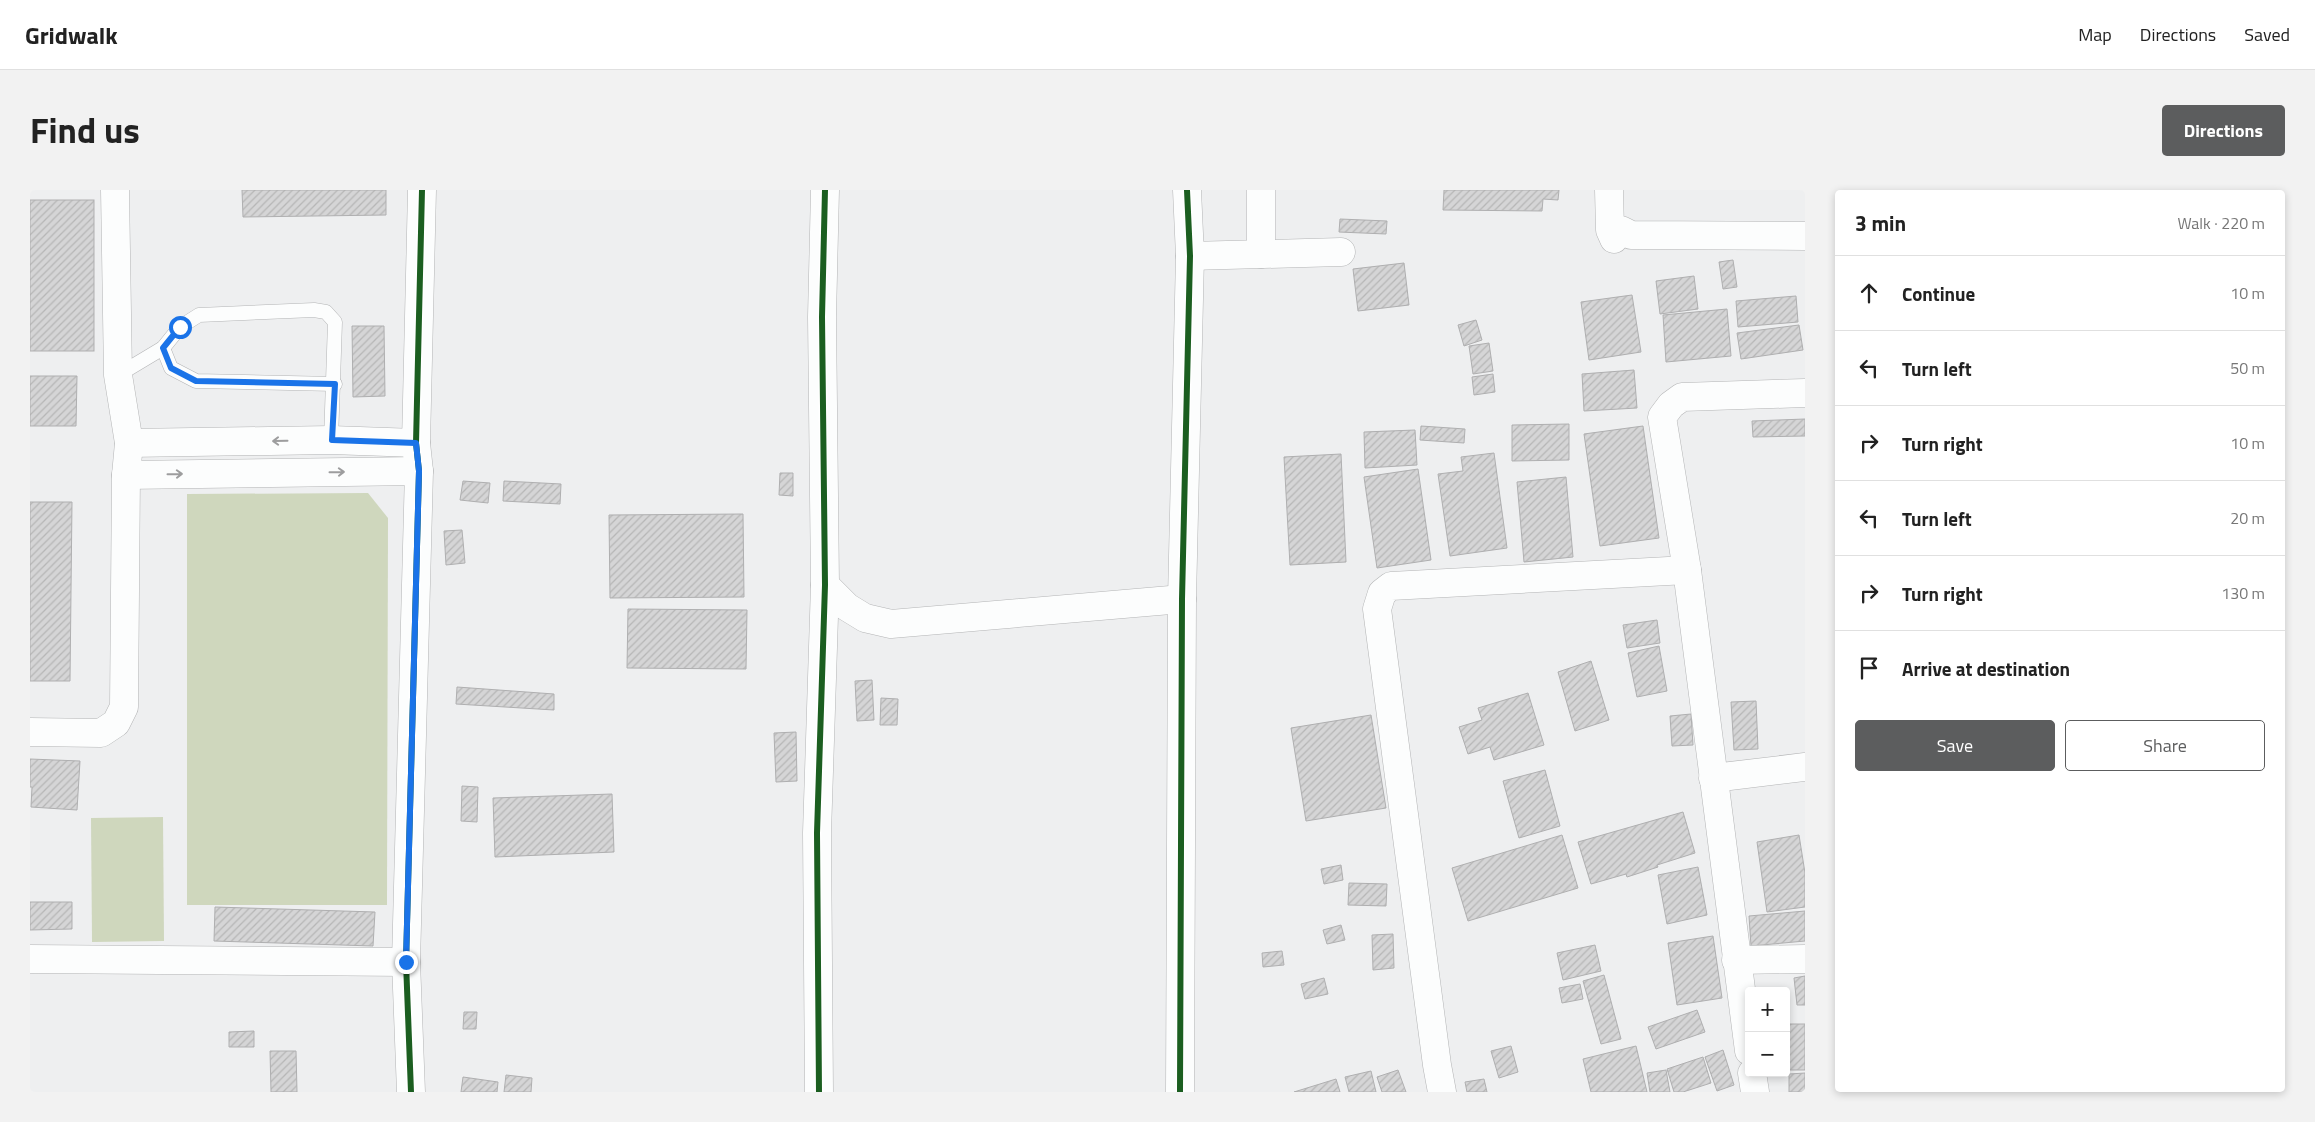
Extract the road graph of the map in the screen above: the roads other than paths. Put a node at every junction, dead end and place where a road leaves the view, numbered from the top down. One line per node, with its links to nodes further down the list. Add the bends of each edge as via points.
1 (115, 190): 12 (street)
2 (422, 190): 17 (street)
3 (825, 190): 21 (street, via 822,317)
4 (1187, 190): 10 (street)
5 (1260, 190): 9 (street)
6 (1609, 190): 7 (street, via 1610,230 1614,239 1621,230 1632,234)
7 (1805, 236)
8 (1341, 252): 9 (street)
9 (1261, 254): 10 (street)
10 (1190, 256): 22 (street)
11 (163, 348): 12 (lane); 13 (lane, via 171,368 196,381); 13 (lane, via 180,327 199,315 326,312 335,322)
12 (118, 375): 16 (street)
13 (335, 384): 15 (lane)
14 (1805, 393): 20 (street, via 1682,397 1662,417)
15 (332, 440): 16 (street, one-way to 16); 17 (street)
16 (129, 443): 19 (street)
17 (416, 443): 18 (street)
18 (419, 471): 19 (street, one-way to 18); 29 (street)
19 (126, 475): 23 (street, via 124,707 116,723 101,734)
20 (1687, 570): 25 (street); 35 (street, via 1390,586 1382,593 1377,609)
21 (825, 585): 22 (street, via 847,607 864,618 891,624); 33 (street, via 817,833)
22 (1182, 599): 34 (street)
23 (30, 732)
24 (1805, 767): 25 (street)
25 (1713, 778): 27 (street)
26 (30, 959): 29 (street)
27 (1736, 960): 28 (street); 30 (street)
28 (1805, 960)
29 (406, 962): 32 (street)
30 (1746, 1032)
31 (1753, 1077): 36 (street)
32 (411, 1092)
33 (819, 1092)
34 (1180, 1092)
35 (1442, 1092)
36 (1755, 1092)

